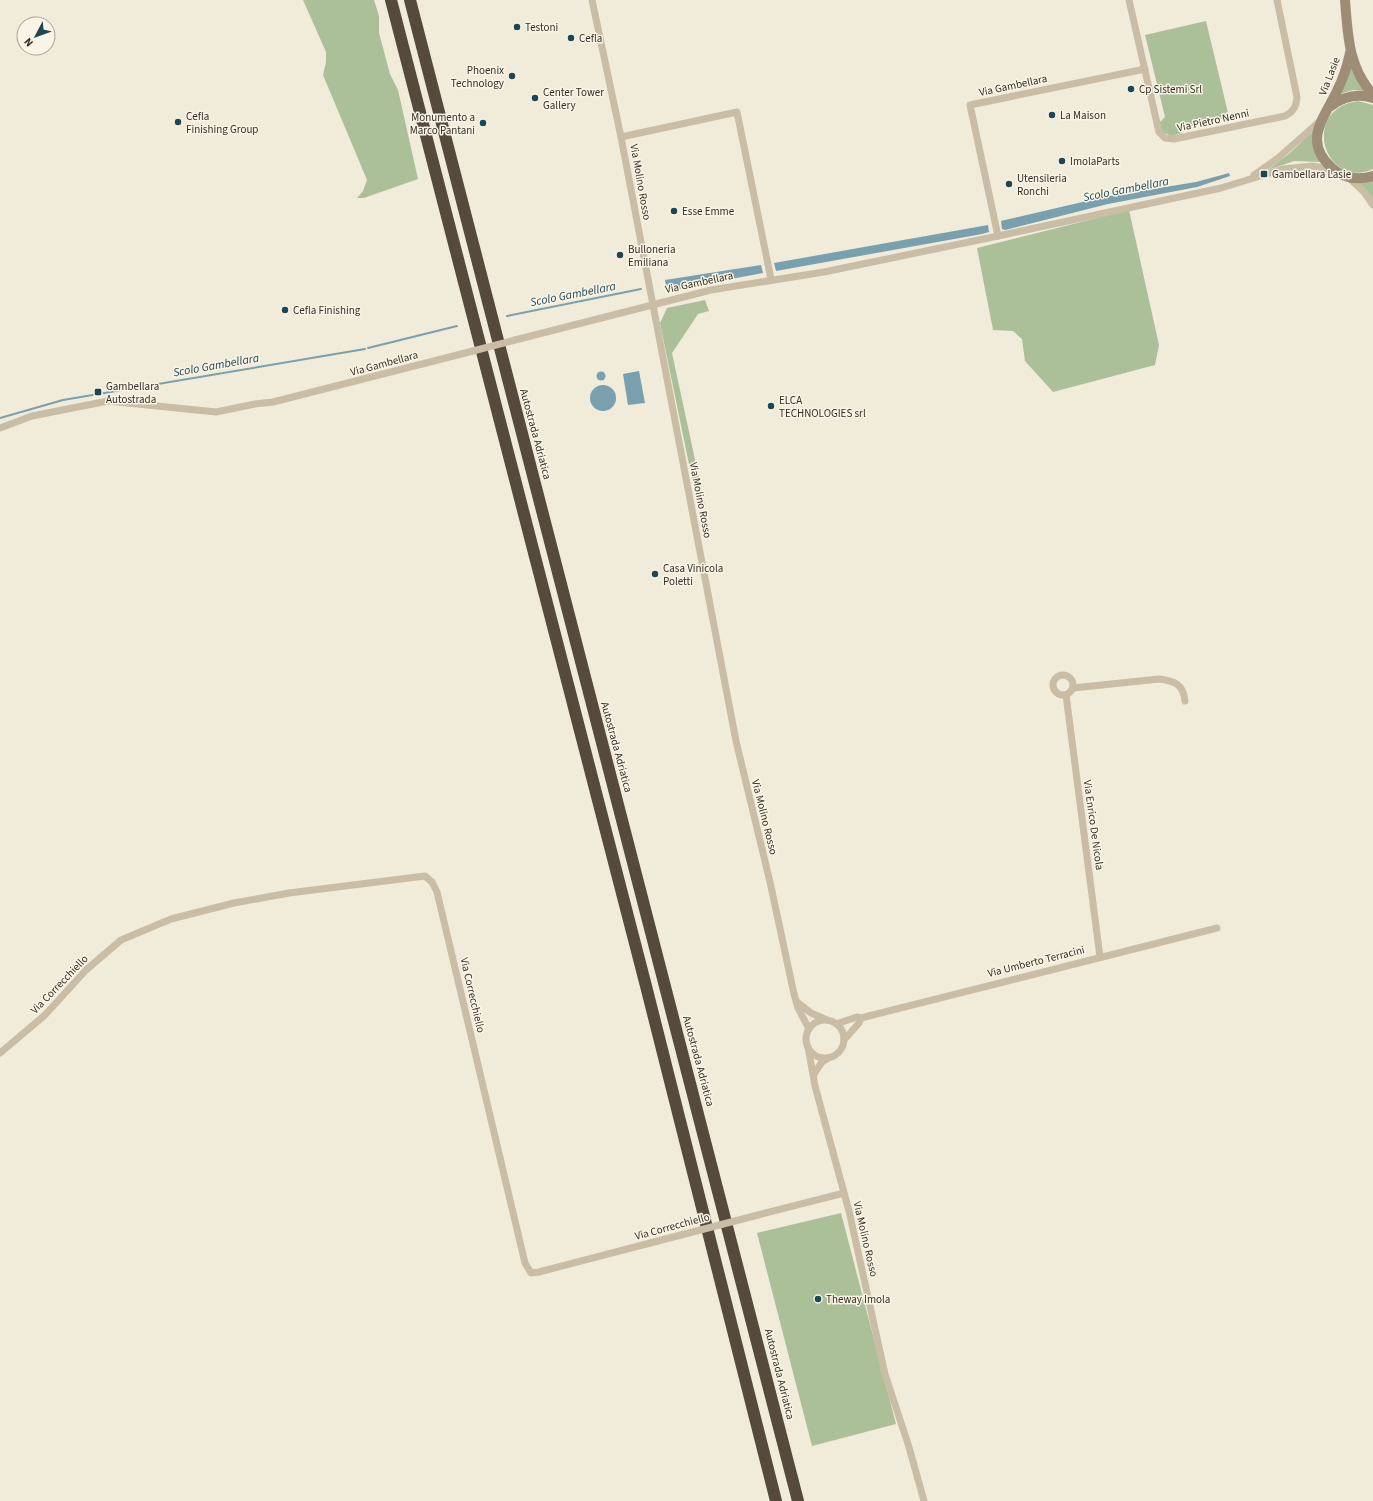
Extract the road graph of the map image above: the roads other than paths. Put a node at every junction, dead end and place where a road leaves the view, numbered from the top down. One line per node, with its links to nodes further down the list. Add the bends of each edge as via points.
1 (391, 0): 37 (highway, via 646,986)
2 (410, 0): 38 (highway, Autostrada Adriatica)
3 (592, 0): 12 (street, Via Molino Rosso)
4 (1129, 0): 8 (street, Via Pietro Nenni)
5 (1277, 0): 8 (street, Via Pietro Nenni, via 1297,97 1296,106 1291,113 1174,140 1165,138 1159,132)
6 (1345, 0): 7 (street, Via Lasie)
7 (1350, 53): 9 (street, Via Lasie, via 1358,73); 10 (street, Via Lasie, via 1345,73)
8 (1144, 69): 18 (street, Via Gambellara, via 970,105)
9 (1373, 97): 10 (street, Via Lasie, via 1346,97)
10 (1329, 107): 11 (street, Via Lasie)
11 (1321, 120): 13 (street, Via Lasie, via 1318,133 1319,147 1322,156); 16 (street, Via Gambellara, via 1278,158)
12 (621, 137): 19 (street, via 737,112); 20 (street, Via Molino Rosso)
13 (1334, 170): 15 (street, Via Lasie); 16 (street, Via Gambellara, via 1300,166)
14 (1373, 176): 15 (street, Via Lasie)
15 (1347, 177): 17 (street, Via Lasie, via 1364,192)
16 (1250, 178): 18 (street, Via Gambellara, via 1221,188)
17 (1373, 205)
18 (998, 236): 19 (street, Via Gambellara, via 824,272)
19 (771, 279): 20 (street, Via Gambellara)
20 (652, 304): 21 (street, Via Gambellara, bridge, via 274,402 216,412 108,401 32,416); 27 (street, Via Molino Rosso, via 736,741)
21 (0, 428)
22 (1073, 688): 23 (street); 23 (street, via 1073,682 1069,677 1063,675 1055,678 1052,684 1054,691 1059,695); 24 (street, via 1084,689 1159,679 1173,680 1184,692)
23 (1066, 695): 26 (street, Via Enrico De Nicola)
24 (1185, 701)
25 (1217, 928): 26 (street, Via Umberto Terracini)
26 (1100, 957): 28 (street, Via Umberto Terracini)
27 (796, 1002): 29 (street, via 811,1013); 30 (street, Via Molino Rosso)
28 (861, 1018): 29 (street, Via Umberto Terracini); 31 (street)
29 (833, 1023): 30 (street, via 818,1021); 31 (street, via 840,1028)
30 (809, 1029): 32 (street, via 806,1035)
31 (844, 1040): 34 (street, via 840,1051)
32 (808, 1048): 34 (street, via 817,1056); 35 (street, Via Molino Rosso)
33 (0, 1053): 36 (street, Via Correcchiello, bridge, via 46,1015 86,970 121,940 171,919 234,903 289,893 425,876 437,892 525,1263 531,1273)
34 (829, 1058): 35 (street, via 822,1062)
35 (814, 1074): 36 (street, Via Molino Rosso, via 814,1086)
36 (844, 1193): 39 (street, Via Molino Rosso, via 885,1374)
37 (776, 1501)
38 (798, 1501)
39 (924, 1501)

